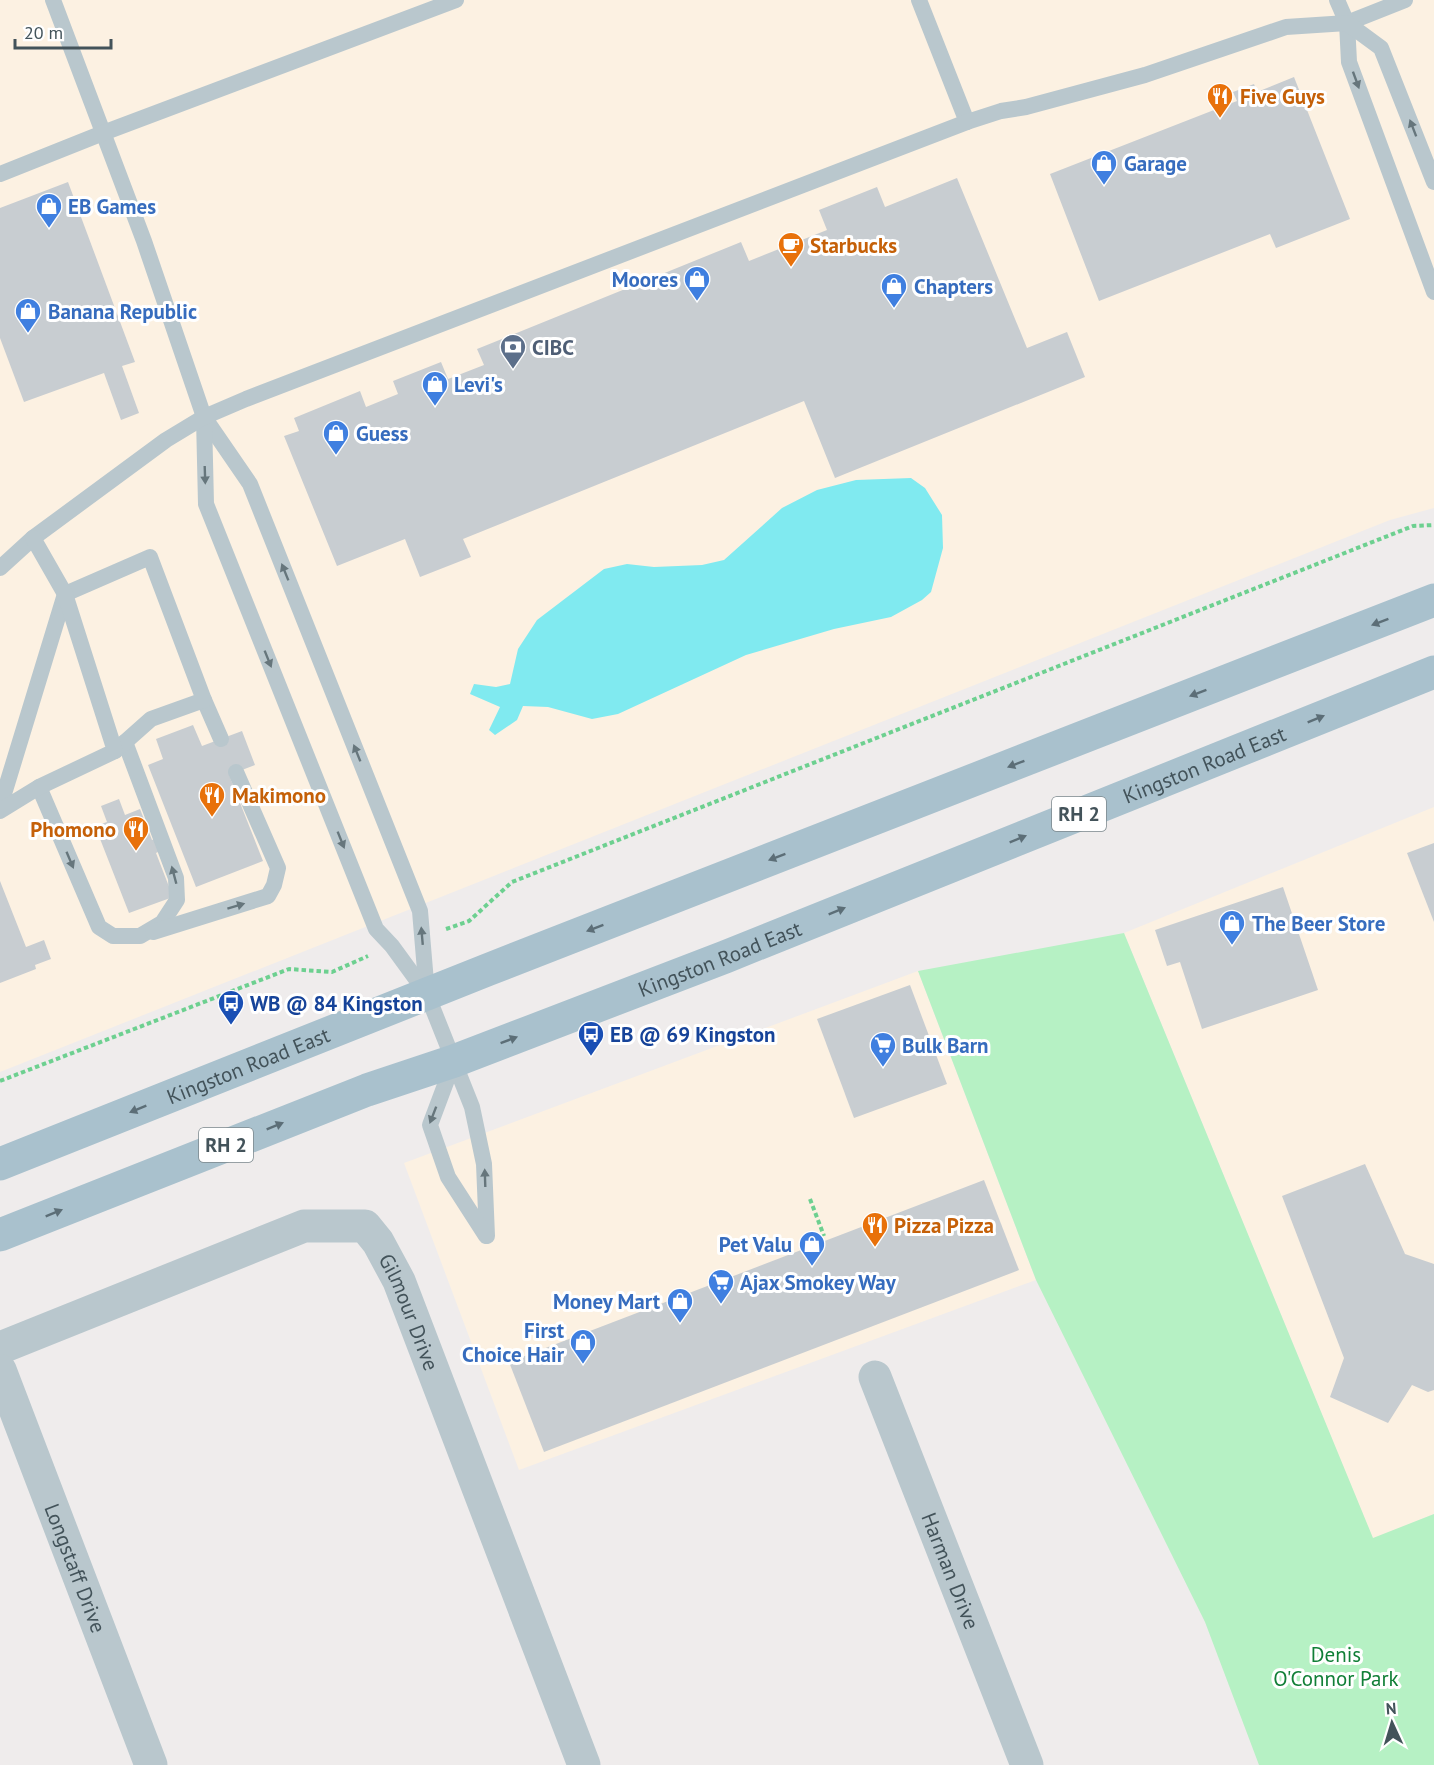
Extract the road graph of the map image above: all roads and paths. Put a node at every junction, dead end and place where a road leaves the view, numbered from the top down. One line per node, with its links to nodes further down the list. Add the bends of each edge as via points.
1 (53, 0): 8 (lane)
2 (456, 0): 8 (lane)
3 (919, 0): 7 (lane)
4 (1337, 0): 6 (lane)
5 (1405, 0): 6 (lane)
6 (1347, 23): 7 (lane, via 1286,27 1144,75); 10 (lane, one-way to 6, via 1381,48); 11 (lane, one-way to 11, via 1349,62)
7 (967, 122): 12 (lane)
8 (103, 133): 9 (lane); 12 (lane)
9 (0, 174)
10 (1434, 182)
11 (1434, 292)
12 (204, 417): 14 (lane, via 166,440); 26 (lane, one-way to 12, via 420,911 250,484); 27 (lane, one-way to 27, via 206,504 376,929)
13 (1434, 525): 26 (path, via 1413,526 512,882 469,921)
14 (33, 538): 15 (lane); 16 (lane)
15 (0, 568)
16 (65, 594): 19 (lane, via 150,557); 21 (lane); 24 (lane)
17 (1434, 600): 28 (main road, Kingston Road East, one-way to 28)
18 (1434, 672): 29 (main road, Kingston Road East / RH 2, one-way to 18, via 725,957)
19 (204, 700): 20 (lane); 21 (lane, via 151,718)
20 (221, 739)
21 (120, 746): 23 (lane); 25 (lane, one-way to 21, via 162,923 177,900 176,878)
22 (236, 772): 25 (lane, one-way to 22, via 268,896 278,868)
23 (39, 787): 24 (lane); 25 (lane, one-way to 25, via 99,927 113,936)
24 (0, 809)
25 (140, 936)
26 (422, 936): 28 (lane)
27 (392, 946): 28 (lane); 30 (path, via 332,972 289,969)
28 (427, 994): 29 (lane); 31 (main road, Kingston Road East, one-way to 31)
29 (454, 1061): 29 (lane, one-way to 29, via 430,1125 448,1177 487,1236 484,1164 472,1107); 33 (main road, Kingston Road East / RH 2, one-way to 29, via 367,1090)
30 (0, 1081)
31 (0, 1164)
32 (810, 1199): 34 (path)
33 (0, 1235)
34 (824, 1236)
35 (0, 1348): 39 (street, Gilmour Drive, via 304,1226 365,1226 399,1281)
36 (0, 1370): 38 (street, Longstaff Drive)
37 (875, 1377): 40 (street, Harman Drive)
38 (151, 1765)
39 (584, 1765)
40 (1027, 1765)

